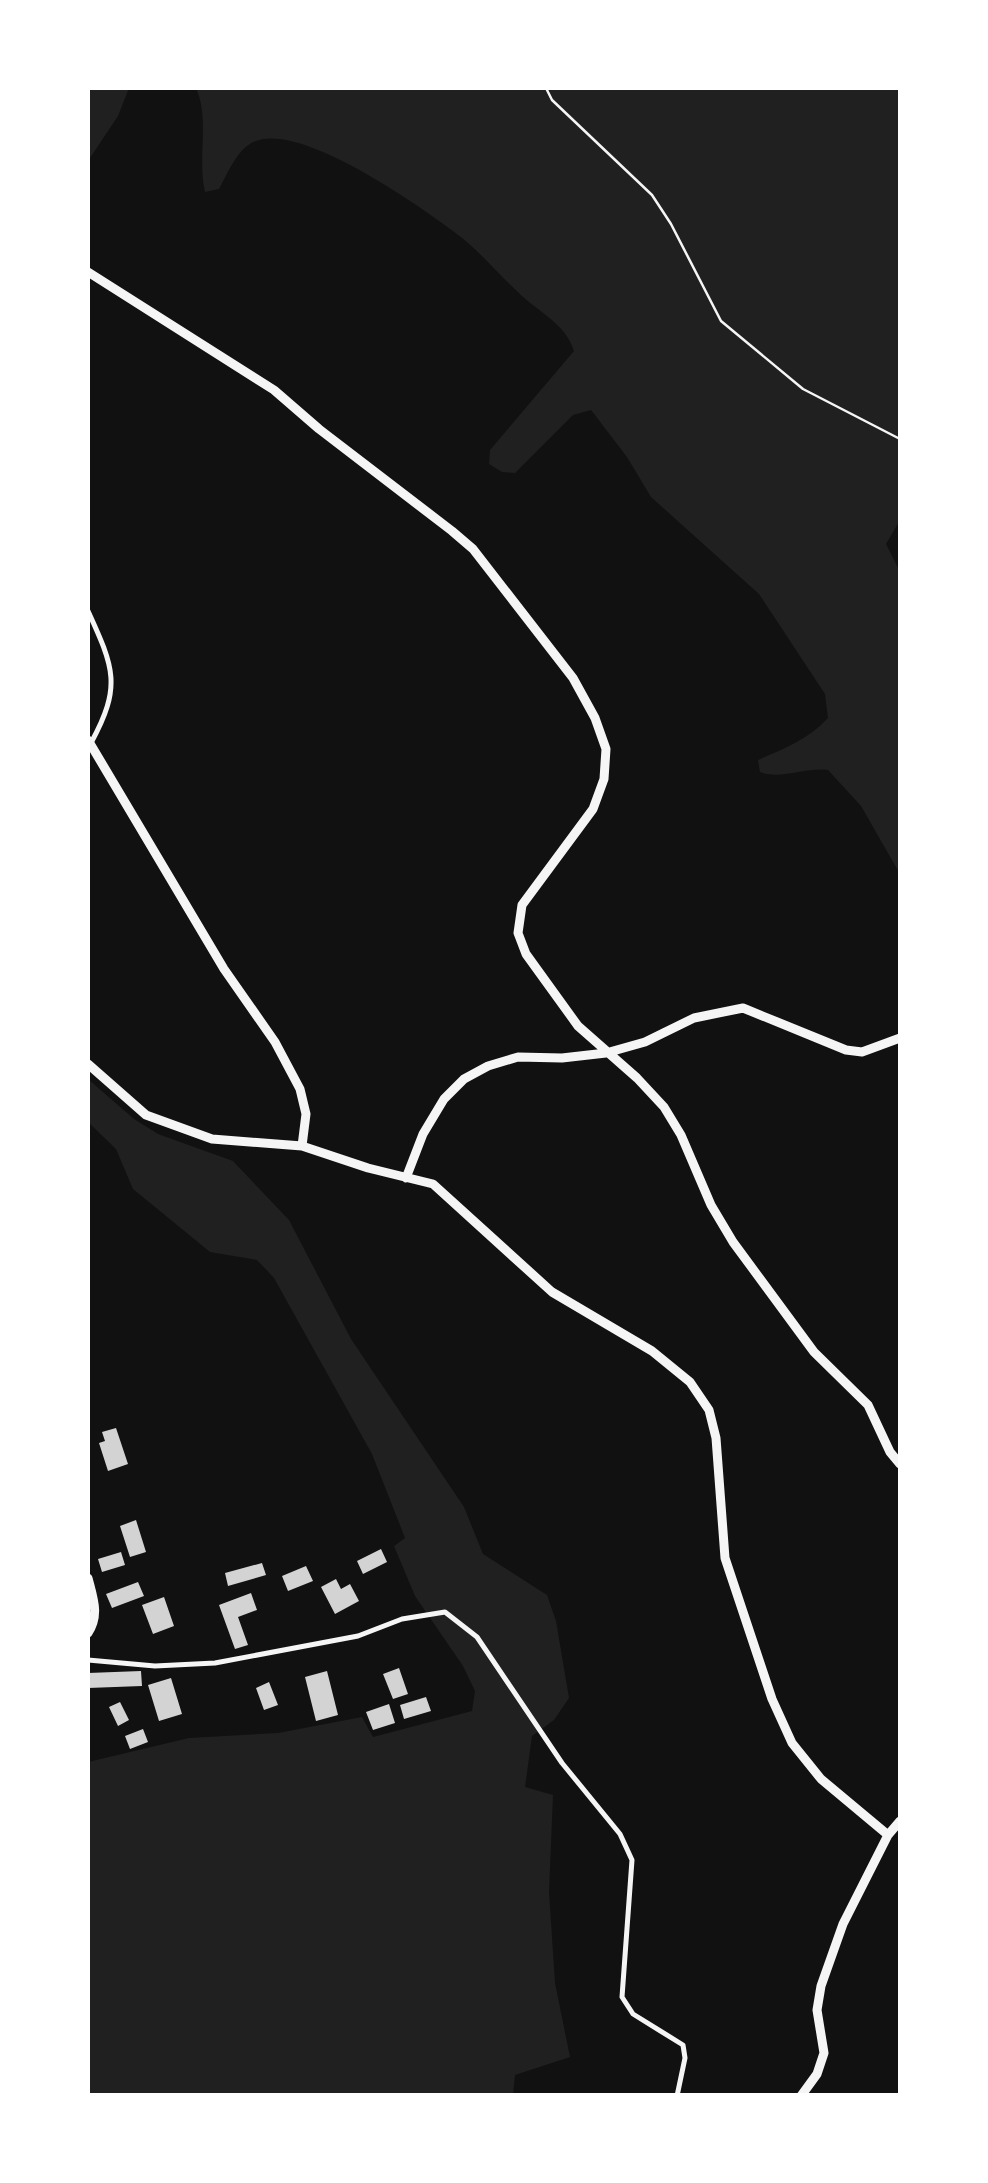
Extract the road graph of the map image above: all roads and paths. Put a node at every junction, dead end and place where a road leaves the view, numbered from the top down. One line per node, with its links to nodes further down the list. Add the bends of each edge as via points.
1 (546, 88): 3 (path, via 652,195 721,321 803,390)
2 (88, 272): 7 (street, via 260,380 452,530 573,678 606,748 604,779 593,809 522,905 518,933 552,993)
3 (900, 439)
4 (88, 611): 5 (lane, via 110,665 112,693)
5 (89, 742): 9 (street, via 275,1042 303,1102)
6 (900, 1038): 7 (street, via 862,1052 846,1050 743,1008 694,1018)
7 (606, 1053): 10 (street, via 518,1057 464,1080 423,1134); 11 (street, via 664,1107 733,1242 814,1352 868,1405)
8 (88, 1064): 9 (street, via 146,1116 212,1139)
9 (302, 1146): 10 (street)
10 (406, 1178): 16 (street, via 433,1184 552,1292 652,1350 690,1382 709,1410 726,1558 772,1699 820,1779)
11 (900, 1464)
12 (88, 1578): 13 (street, via 96,1608)
13 (88, 1633)
14 (88, 1660): 17 (lane, via 215,1663 445,1612 478,1638 562,1763 620,1834 632,1860 622,1996 633,2014 683,2044)
15 (900, 1821): 16 (street)
16 (888, 1835): 18 (street, via 843,1924 822,1986 824,2054)
17 (677, 2096)
18 (801, 2096)

